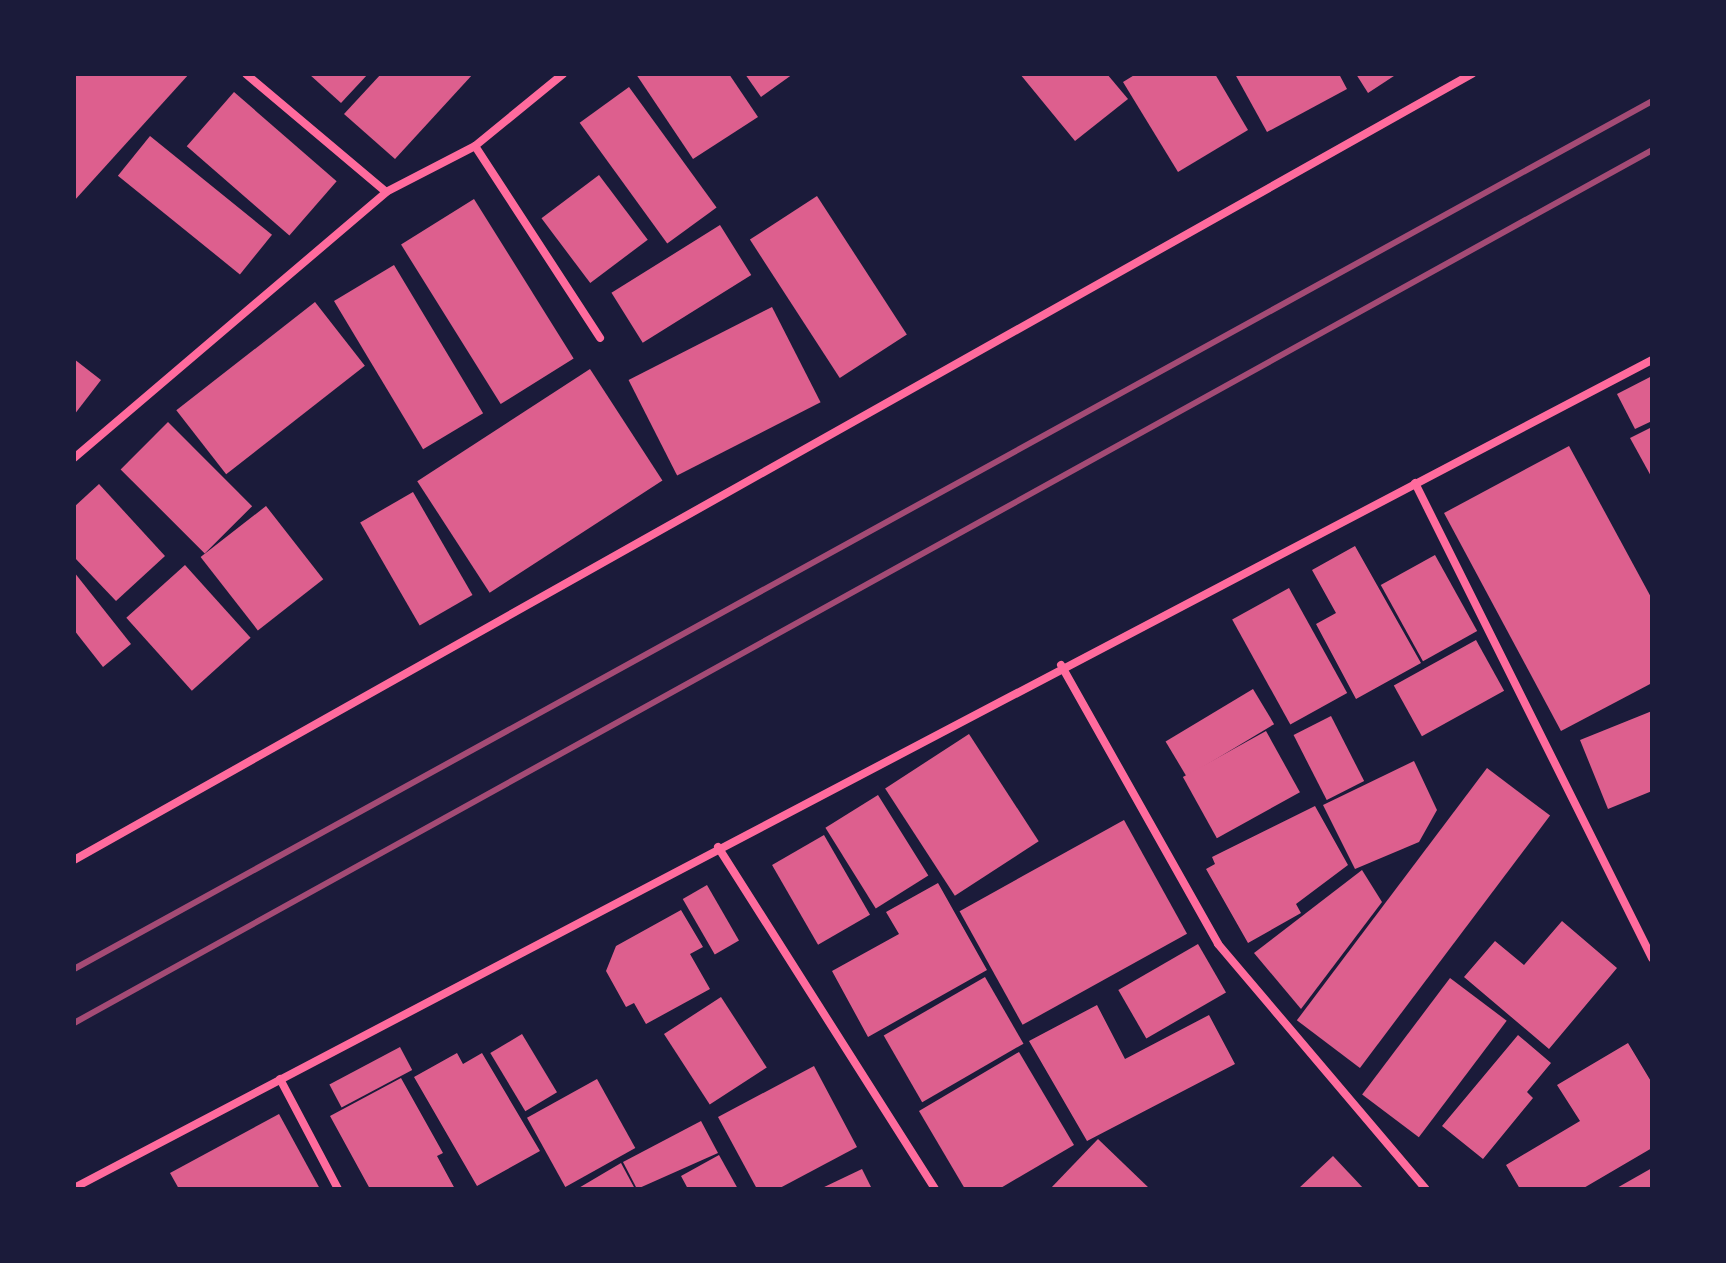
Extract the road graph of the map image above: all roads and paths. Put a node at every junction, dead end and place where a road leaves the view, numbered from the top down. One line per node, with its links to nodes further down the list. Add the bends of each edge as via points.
1 (246, 74): 5 (street)
2 (563, 74): 4 (street)
3 (1472, 74): 12 (street)
4 (475, 146): 5 (street); 6 (street)
5 (386, 192): 8 (street)
6 (600, 338)
7 (1652, 360): 9 (street)
8 (74, 458)
9 (1415, 483): 10 (street); 13 (street)
10 (1061, 665): 11 (street); 18 (street, via 1218,944)
11 (718, 847): 14 (street); 17 (street)
12 (74, 860)
13 (1652, 958)
14 (280, 1079): 15 (street); 16 (street)
15 (74, 1188)
16 (338, 1189)
17 (935, 1189)
18 (1426, 1189)

